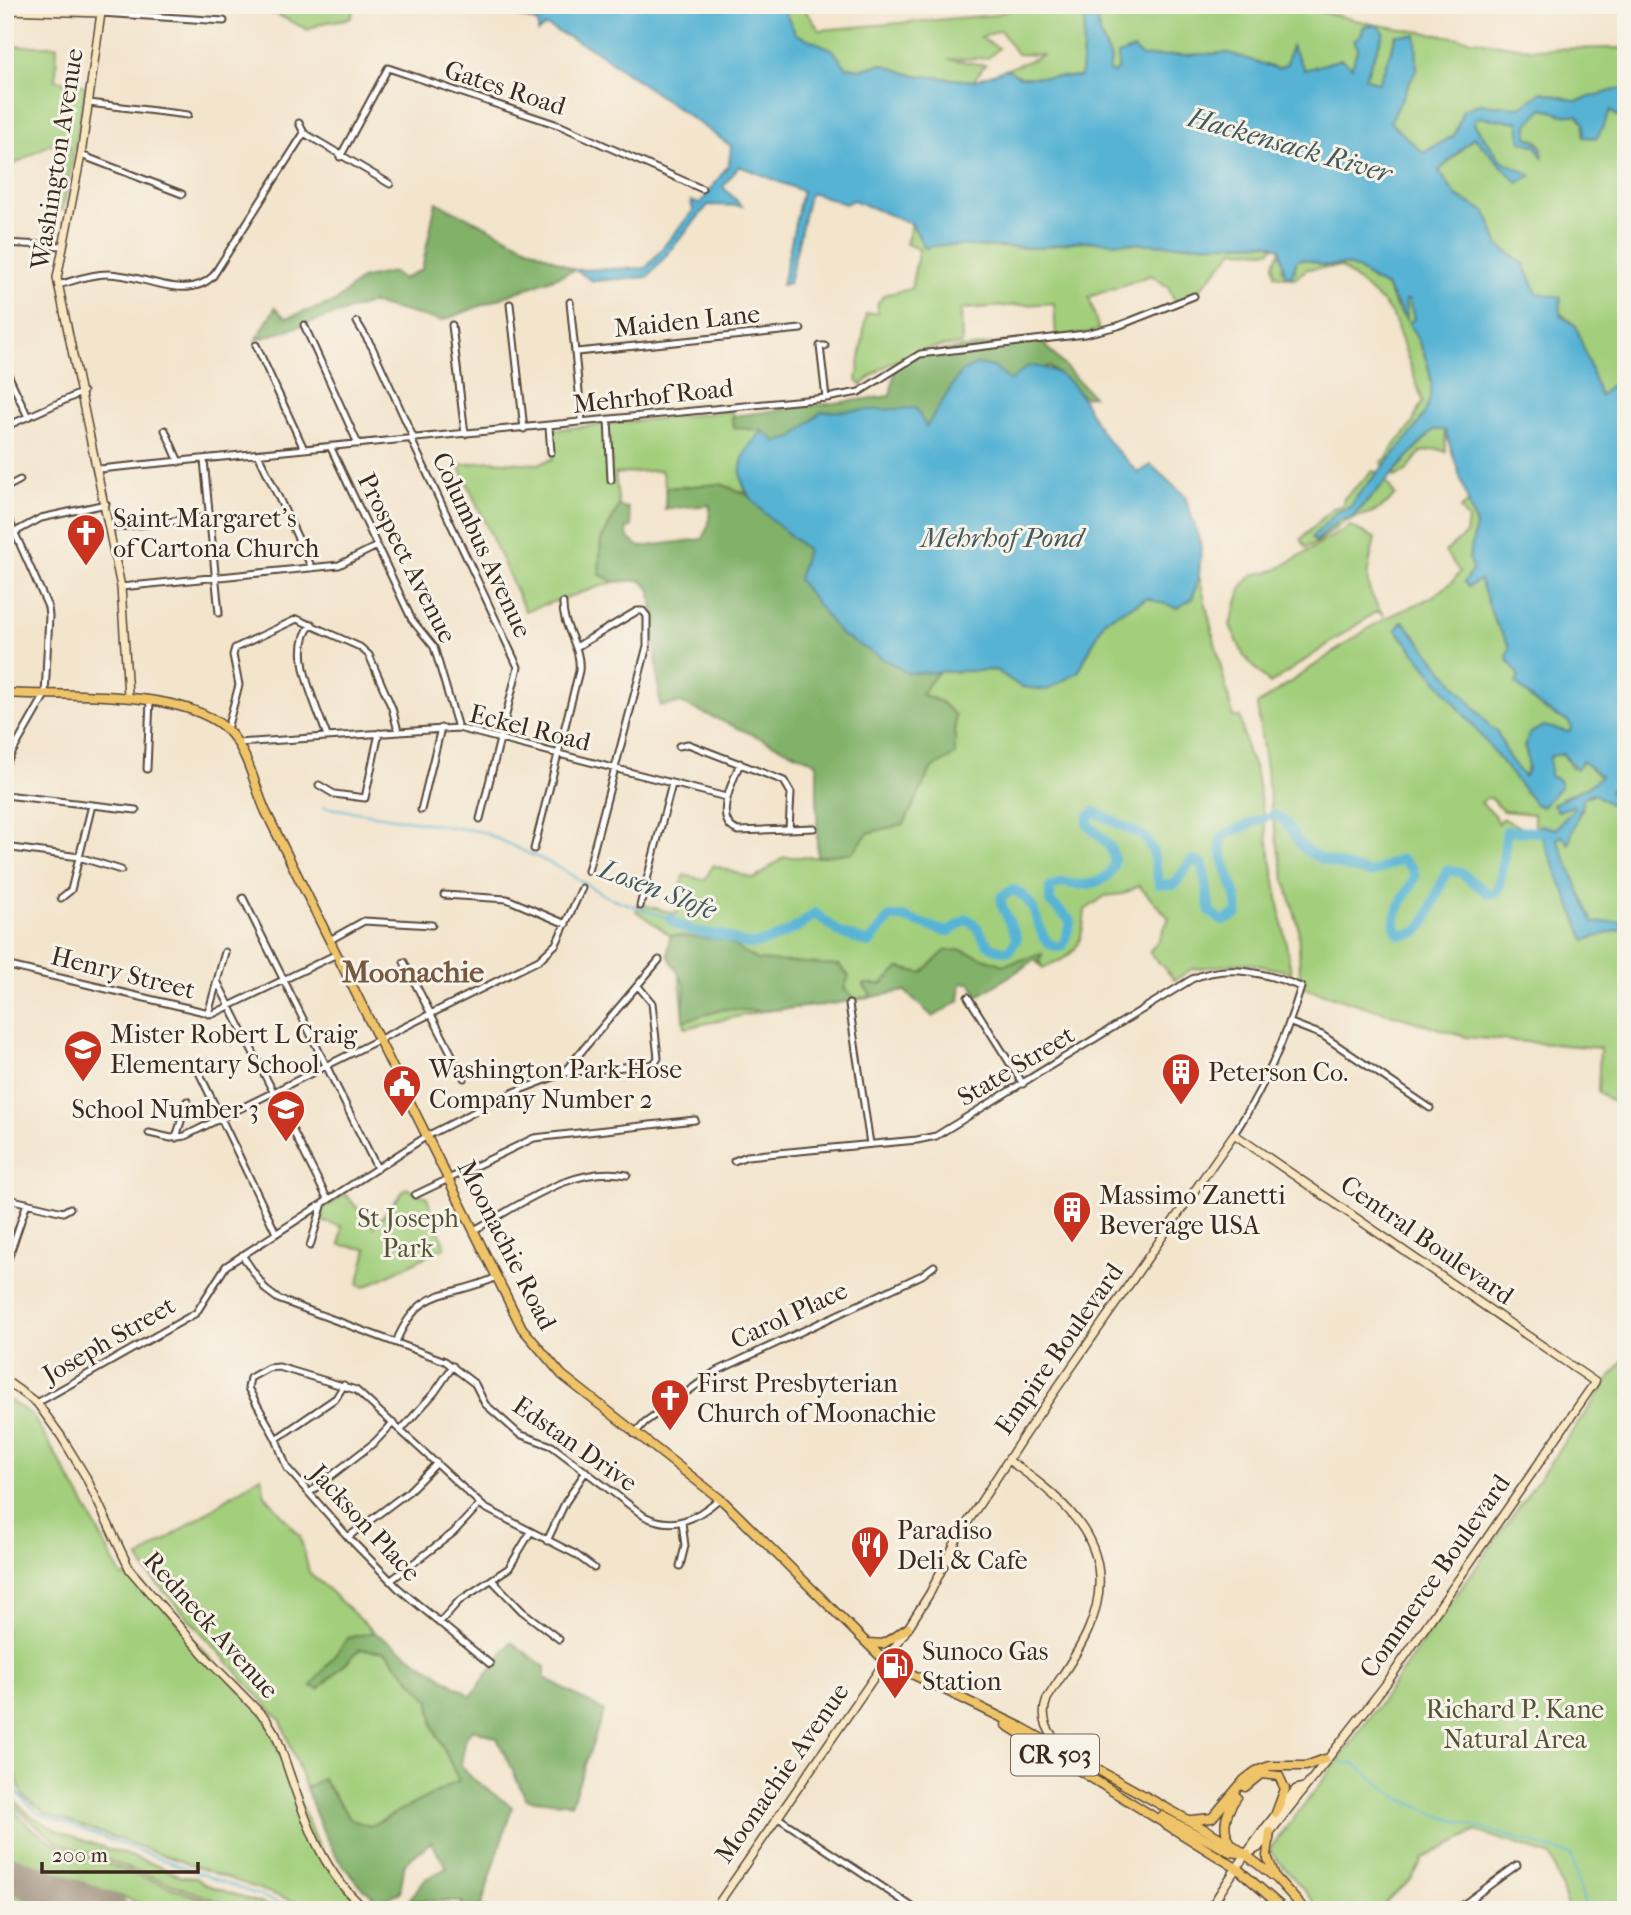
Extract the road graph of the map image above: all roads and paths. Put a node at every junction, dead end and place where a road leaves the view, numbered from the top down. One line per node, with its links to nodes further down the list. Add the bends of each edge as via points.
1 (5, 10): 2 (street, Washington Avenue)
2 (101, 13): 3 (street); 4 (street, Washington Avenue)
3 (224, 21)
4 (89, 103): 5 (street); 8 (street, Washington Avenue)
5 (188, 115)
6 (299, 122): 7 (street)
7 (304, 133): 9 (street); 15 (street, via 213,276 203,284 183,288 108,274)
8 (81, 155): 12 (street); 14 (street, Washington Avenue)
9 (340, 157): 10 (street); 11 (street, Gates Road, via 388,68 561,126)
10 (390, 184)
11 (702, 189)
12 (182, 194)
13 (5, 243): 14 (street)
14 (62, 246): 15 (street, Washington Avenue)
15 (57, 285): 27 (street, Washington Avenue)
16 (1194, 296): 28 (street, Mehrhof Road, via 1085,334 920,354 859,392)
17 (570, 302): 25 (street)
18 (510, 304): 34 (street)
19 (356, 322): 37 (street, Columbus Avenue, via 372,346)
20 (452, 325): 36 (street)
21 (304, 326): 38 (street)
22 (801, 329): 25 (street, Maiden Lane)
23 (256, 345): 40 (street)
24 (825, 346): 28 (street, via 820,346)
25 (577, 352): 31 (street)
26 (5, 368): 29 (street)
27 (83, 392): 29 (street); 45 (street, Washington Avenue)
28 (826, 398): 30 (street, Mehrhof Road)
29 (28, 417): 32 (street)
30 (608, 419): 31 (street, Mehrhof Road); 47 (street)
31 (582, 422): 33 (street, Mehrhof Road)
32 (5, 427)
33 (549, 427): 34 (street, Mehrhof Road); 41 (street)
34 (524, 429): 36 (street, Mehrhof Road)
35 (165, 430): 44 (street)
36 (465, 434): 37 (street, Mehrhof Road)
37 (412, 439): 38 (street, Mehrhof Road); 72 (street, Columbus Avenue, via 518,667)
38 (358, 444): 39 (street, Mehrhof Road)
39 (330, 446): 40 (street, Mehrhof Road); 54 (street, Prospect Avenue)
40 (304, 449): 42 (street, Mehrhof Road)
41 (551, 452)
42 (258, 454): 43 (street, Mehrhof Road); 55 (street)
43 (204, 460): 44 (street, Mehrhof Road); 51 (street)
44 (179, 462): 45 (street, Mehrhof Road)
45 (99, 469): 49 (street, Washington Avenue)
46 (20, 480): 48 (street)
47 (611, 480)
48 (5, 488)
49 (106, 504): 52 (street, Washington Avenue); 53 (street, via 41,518)
50 (5, 511): 53 (street)
51 (211, 517): 52 (street); 56 (street)
52 (110, 528): 57 (street, Washington Avenue)
53 (15, 532): 63 (street, via 48,607)
54 (377, 546): 55 (street, via 339,565); 67 (street, Prospect Avenue, via 412,620 434,647)
55 (312, 568): 56 (street)
56 (217, 577): 57 (street); 59 (street)
57 (121, 587): 64 (street, Washington Avenue)
58 (563, 603): 61 (street, via 564,619)
59 (219, 613)
60 (312, 624): 68 (street, via 291,619 235,648 239,692); 69 (street, via 369,655); 71 (street, via 303,636 301,656)
61 (576, 647): 75 (street, via 579,671); 79 (street, via 637,611 646,614 648,642)
62 (5, 693): 63 (main road, CR 503)
63 (45, 695): 64 (main road, CR 503); 77 (street)
64 (128, 695): 65 (main road, CR 503)
65 (150, 700): 68 (main road, CR 503, via 203,715); 78 (street)
66 (441, 728): 67 (street, Eckel Road); 69 (street, Eckel Road); 86 (street)
67 (458, 728): 72 (street, Eckel Road)
68 (227, 729): 73 (main road, CR 503)
69 (398, 731): 70 (street, Eckel Road)
70 (379, 733): 71 (street, Eckel Road); 81 (street, via 365,798 334,794)
71 (327, 736): 73 (street, Eckel Road)
72 (500, 739): 75 (street, Eckel Road); 87 (street)
73 (237, 743): 102 (main road, Moonachie Road / CR 503)
74 (679, 746): 76 (street, via 688,744)
75 (558, 754): 79 (street, Eckel Road); 91 (street)
76 (740, 763): 83 (street); 89 (street, via 788,784)
77 (5, 765)
78 (147, 769)
79 (615, 769): 80 (street, Eckel Road); 94 (street)
80 (672, 784): 83 (street, Eckel Road); 99 (street)
81 (319, 785)
82 (5, 795): 84 (street)
83 (726, 797): 89 (street, via 727,820 734,830)
84 (92, 805): 85 (street); 92 (street)
85 (136, 810)
86 (421, 810)
87 (480, 820)
88 (814, 828): 89 (street)
89 (789, 829)
90 (5, 847): 92 (street)
91 (534, 849)
92 (79, 857): 93 (street); 97 (street, via 71,891)
93 (121, 870)
94 (588, 871)
95 (582, 888): 100 (street)
96 (444, 895): 100 (street, via 507,900)
97 (61, 898)
98 (243, 898): 108 (street)
99 (640, 906)
100 (566, 923): 115 (street, via 552,949 539,960)
101 (432, 925): 102 (street, via 364,920)
102 (330, 940): 104 (main road, Moonachie Road / CR 503)
103 (225, 952): 109 (street)
104 (337, 954): 108 (street, Henry Street); 118 (main road, Moonachie Road / CR 503)
105 (659, 960): 110 (street)
106 (404, 962): 115 (street)
107 (5, 965): 116 (street, Henry Street)
108 (284, 980): 114 (street, Henry Street); 120 (street)
109 (217, 981): 114 (street); 116 (street)
110 (638, 986): 121 (street, via 571,1066); 121 (street, via 652,1003 657,1063)
111 (1301, 987): 117 (street, Empire Boulevard); 123 (street, State Street, via 1242,970 1200,975)
112 (968, 997): 123 (street)
113 (849, 1004): 133 (street)
114 (230, 1007): 116 (street, Henry Street); 124 (street)
115 (430, 1013): 118 (street); 122 (street)
116 (208, 1014)
117 (1291, 1023): 126 (street, via 1322,1035); 130 (street, Empire Boulevard, via 1258,1098)
118 (379, 1039): 120 (street); 131 (main road, Moonachie Road / CR 503)
119 (195, 1064): 127 (street)
120 (326, 1066): 124 (street); 135 (street)
121 (558, 1075): 131 (street, Joseph Street)
122 (464, 1078)
123 (1023, 1084): 133 (street, State Street, via 936,1136)
124 (274, 1092): 127 (street); 140 (street)
125 (187, 1101): 132 (street)
126 (1430, 1108)
127 (220, 1118): 132 (street); 144 (street)
128 (695, 1120): 137 (street, via 534,1138)
129 (149, 1133): 132 (street)
130 (1234, 1134): 153 (street, Central Boulevard); 160 (street, Empire Boulevard)
131 (427, 1136): 135 (street, Joseph Street); 137 (main road, Moonachie Road / CR 503)
132 (176, 1138)
133 (870, 1144): 134 (street, State Street, via 749,1155)
134 (734, 1161)
135 (377, 1168): 140 (street, Joseph Street)
136 (627, 1175): 143 (street, via 613,1172 579,1178)
137 (449, 1178): 138 (street); 143 (main road, Moonachie Road / CR 503)
138 (415, 1195)
139 (5, 1198): 141 (street)
140 (326, 1201): 144 (street, Joseph Street); 145 (street)
141 (27, 1203): 142 (street, via 63,1212); 148 (street)
142 (70, 1208)
143 (474, 1230): 149 (main road, Moonachie Road / CR 503)
144 (276, 1233): 146 (street, Joseph Street)
145 (310, 1246)
146 (242, 1255): 150 (street, Edstan Drive, via 271,1295); 155 (street, Joseph Street, via 220,1271 196,1312)
147 (934, 1266): 158 (street, Carol Place, via 712,1374)
148 (5, 1268)
149 (497, 1277): 150 (street, via 422,1303 405,1321); 158 (main road, Moonachie Road / CR 503, via 533,1345)
150 (396, 1342): 151 (street, Edstan Drive)
151 (453, 1366): 157 (street); 162 (street, Edstan Drive, via 474,1384 485,1404 519,1434 552,1446)
152 (5, 1380): 155 (street, Redneck Avenue)
153 (1595, 1382): 182 (street, Commerce Boulevard, via 1400,1666)
154 (344, 1385): 156 (street); 159 (street, via 336,1398); 159 (street, Jackson Place, via 273,1367 248,1381)
155 (37, 1403): 194 (street, Redneck Avenue, via 86,1477 130,1570 272,1728 325,1864)
156 (393, 1423): 157 (street); 163 (street)
157 (401, 1430): 161 (street)
158 (634, 1434): 164 (main road, Moonachie Road / CR 503)
159 (276, 1439): 163 (street, Jackson Place, via 283,1462)
160 (1008, 1460): 175 (street, Empire Boulevard, via 958,1537); 181 (street, via 1065,1503 1083,1528 1096,1562 1097,1594 1090,1625 1044,1712 1048,1731)
161 (437, 1463): 165 (street); 168 (street)
162 (586, 1471): 166 (street, Edstan Drive, via 644,1516 659,1522); 169 (street)
163 (309, 1493): 168 (street, Jackson Place)
164 (719, 1499): 166 (street); 177 (main road, Moonachie Road / CR 503)
165 (480, 1504): 167 (street); 173 (street, via 453,1533)
166 (682, 1522): 170 (street, via 685,1546)
167 (530, 1533): 169 (street); 172 (street, via 516,1560)
168 (348, 1538): 173 (street, Jackson Place)
169 (547, 1541): 171 (street)
170 (680, 1566)
171 (594, 1568)
172 (492, 1580): 174 (street, via 459,1601); 176 (street)
173 (390, 1581): 174 (street, Jackson Place)
174 (439, 1623): 179 (street, Jackson Place)
175 (908, 1628): 177 (main road, via 883,1644); 178 (street, Empire Boulevard)
176 (559, 1639)
177 (865, 1642): 178 (main road, Moonachie Road / CR 503)
178 (886, 1661): 180 (main road, CR 503); 186 (street, Moonachie Avenue)
179 (490, 1664)
180 (971, 1703): 181 (main road, CR 503); 184 (main road, CR 503)
181 (1070, 1754): 187 (main road, CR 503)
182 (1325, 1759): 183 (street, Commerce Boulevard); 187 (main road, via 1306,1766 1270,1766 1256,1771 1212,1818)
183 (1303, 1787): 185 (street, Commerce Boulevard); 188 (street, Commerce Boulevard)
184 (1140, 1806): 190 (main road, via 1238,1856); 192 (main road, CR 503)
185 (1276, 1813): 189 (main road, via 1285,1789 1283,1781 1272,1773 1249,1781 1227,1812 1227,1838); 190 (street, Commerce Boulevard)
186 (777, 1817): 195 (street, Moonachie Avenue); 196 (street)
187 (1188, 1819): 189 (main road, CR 503)
188 (1270, 1832): 190 (street, Commerce Boulevard, via 1258,1849); 193 (main road, via 1266,1856)
189 (1233, 1845): 190 (main road, CR 503)
190 (1247, 1854): 192 (street); 193 (main road, CR 503)
191 (1517, 1865): 200 (street)
192 (1238, 1869): 197 (street); 198 (main road, CR 503)
193 (1277, 1879): 199 (main road, CR 503)
194 (367, 1910)
195 (714, 1910)
196 (917, 1910)
197 (1209, 1910)
198 (1285, 1910)
199 (1305, 1910)
200 (1456, 1910)

